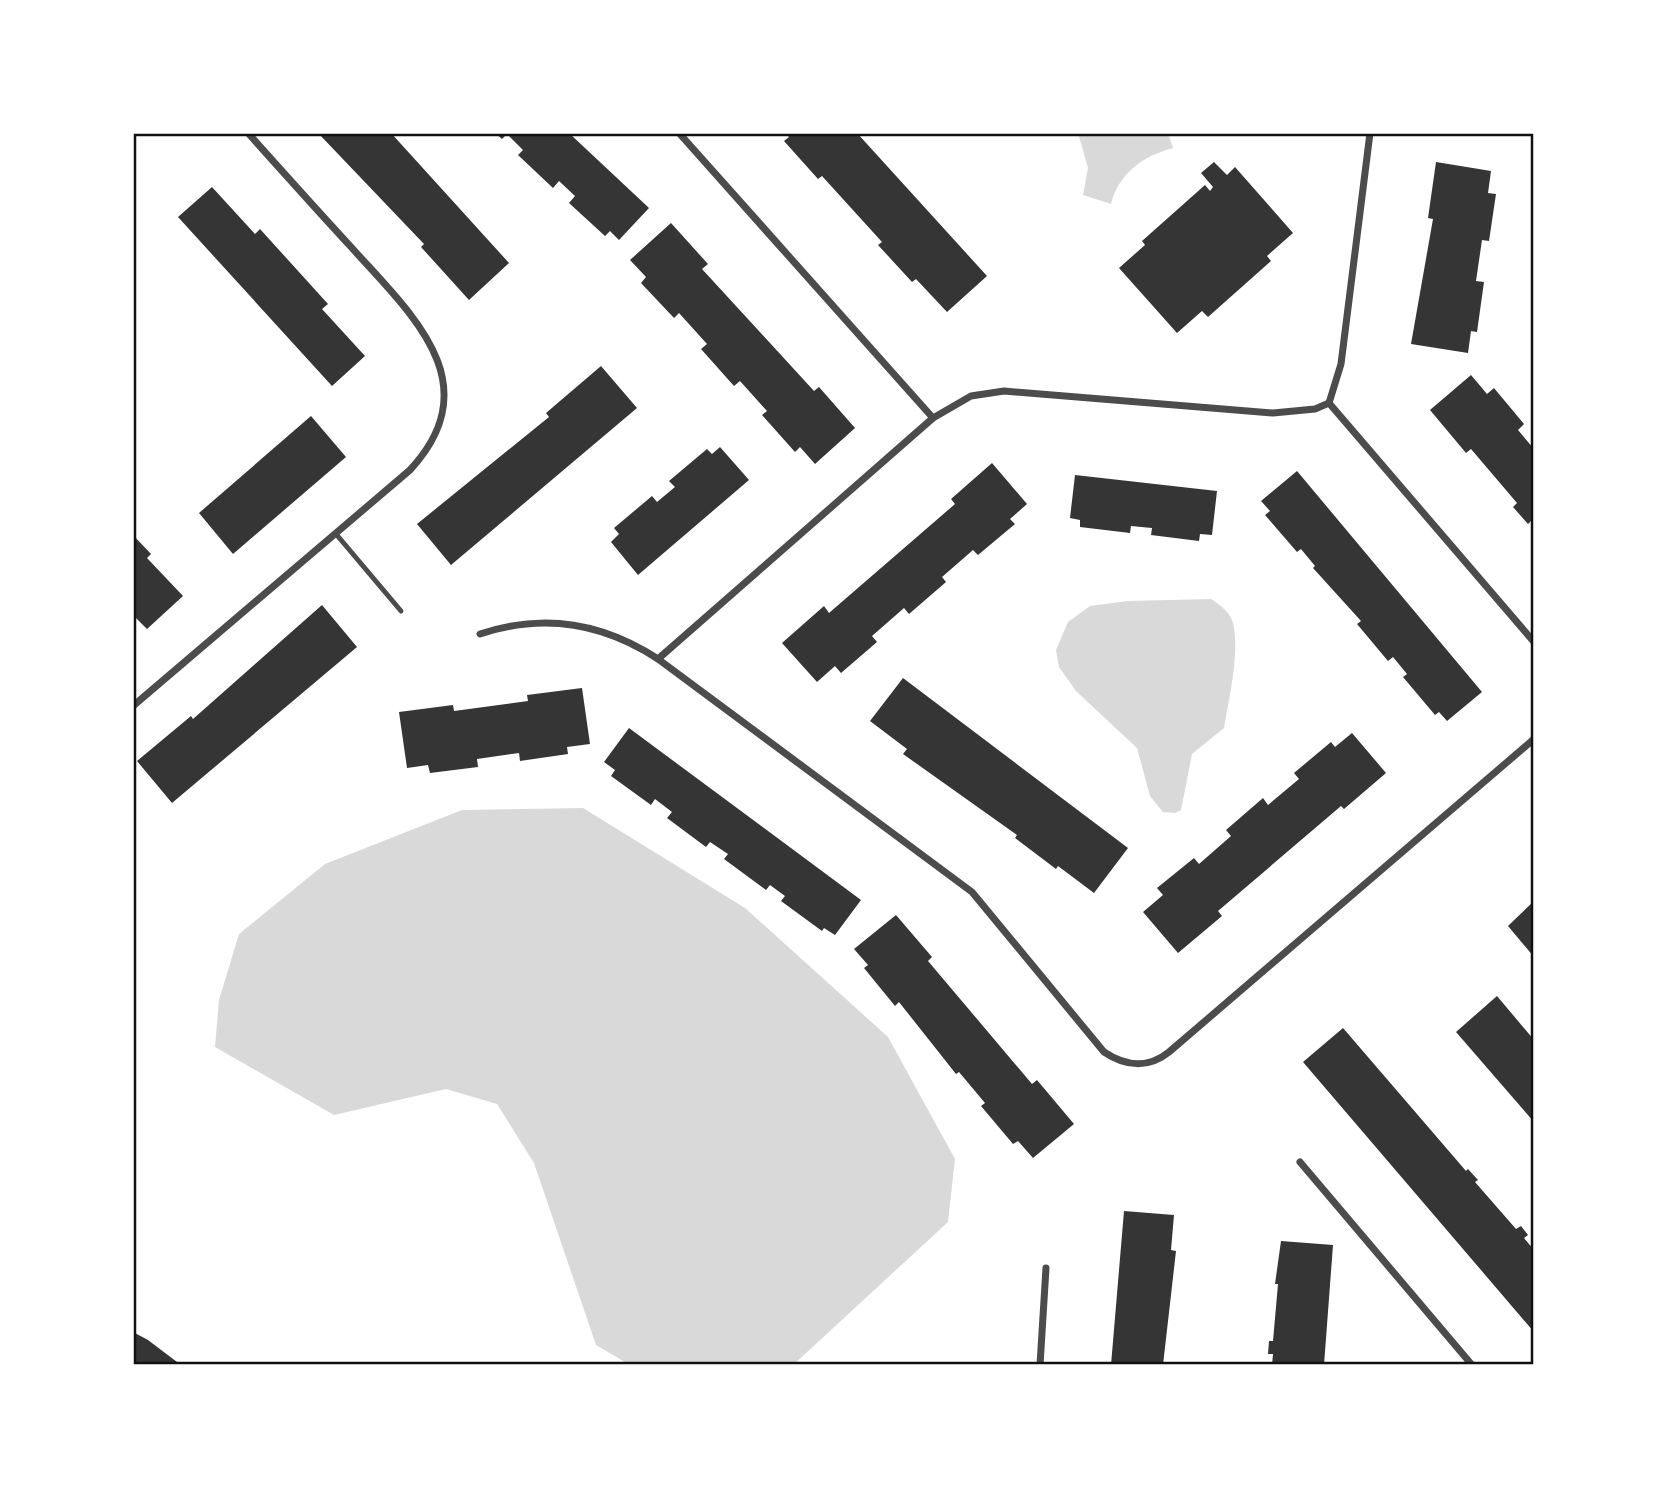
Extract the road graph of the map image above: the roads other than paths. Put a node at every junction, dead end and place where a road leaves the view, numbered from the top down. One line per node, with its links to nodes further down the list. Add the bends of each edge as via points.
1 (248, 133): 6 (street, via 425,332 439,363 444,393 439,423 423,456)
2 (679, 133): 5 (street)
3 (1370, 133): 4 (street, via 1341,364)
4 (1329, 403): 5 (street, via 1273,413 995,391 955,403); 9 (street)
5 (933, 418): 10 (street)
6 (336, 534): 7 (lane); 11 (street)
7 (401, 611)
8 (480, 634): 10 (street, via 542,622 588,626 632,642)
9 (1534, 642)
10 (658, 659): 12 (street, via 972,892 1104,1052 1132,1065 1149,1063 1169,1052)
11 (133, 706)
12 (1534, 739)
13 (1300, 1162): 16 (street)
14 (1046, 1268): 15 (street)
15 (1040, 1365)
16 (1472, 1365)

